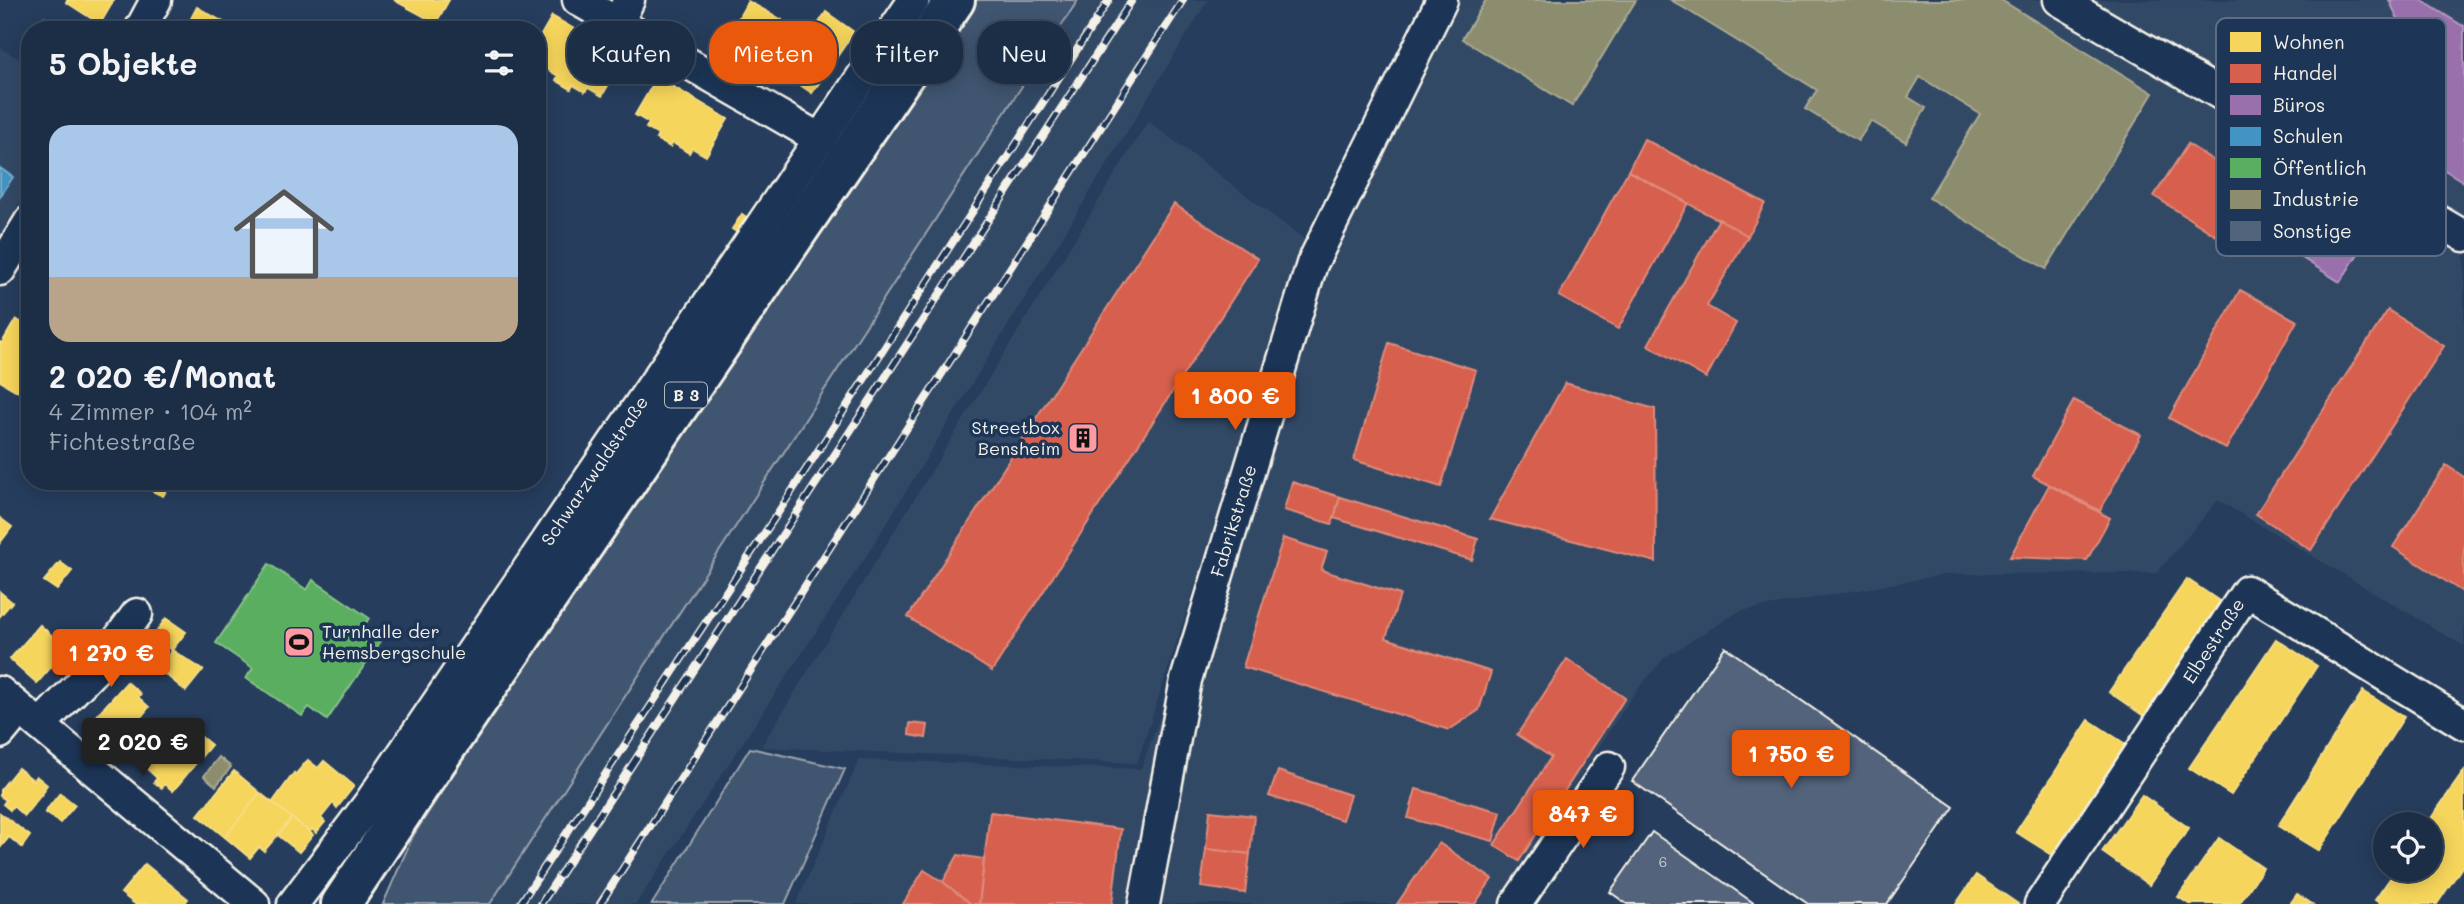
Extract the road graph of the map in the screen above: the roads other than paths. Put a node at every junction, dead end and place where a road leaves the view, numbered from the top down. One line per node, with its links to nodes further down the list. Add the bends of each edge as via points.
1 (156, 0): 8 (street)
2 (578, 0): 7 (street)
3 (914, 0): 10 (street, Schwarzwaldstraße)
4 (955, 0): 20 (main road, Schwarzwaldstraße / B 3)
5 (1441, 0): 25 (street, Fabrikstraße, via 1312,264 1186,680)
6 (2059, 0): 9 (street)
7 (624, 12): 10 (street)
8 (145, 21)
9 (2216, 91)
10 (820, 139): 22 (street, Schwarzwaldstraße, via 370,802)
11 (2446, 226): 13 (street)
12 (21, 236): 14 (street)
13 (2464, 236)
14 (0, 270)
15 (137, 614): 16 (street, via 100,664)
16 (20, 708): 18 (street); 21 (street)
17 (2464, 724): 27 (street, Elbestraße, via 2247,591)
18 (0, 733)
19 (1609, 767): 26 (street)
20 (416, 790): 23 (main road, Schwarzwaldstraße / B 3); 24 (main road, Schwarzwaldstraße / B 3)
21 (254, 904)
22 (293, 904)
23 (341, 904)
24 (367, 904)
25 (1144, 904)
26 (1516, 904)
27 (2040, 904)

